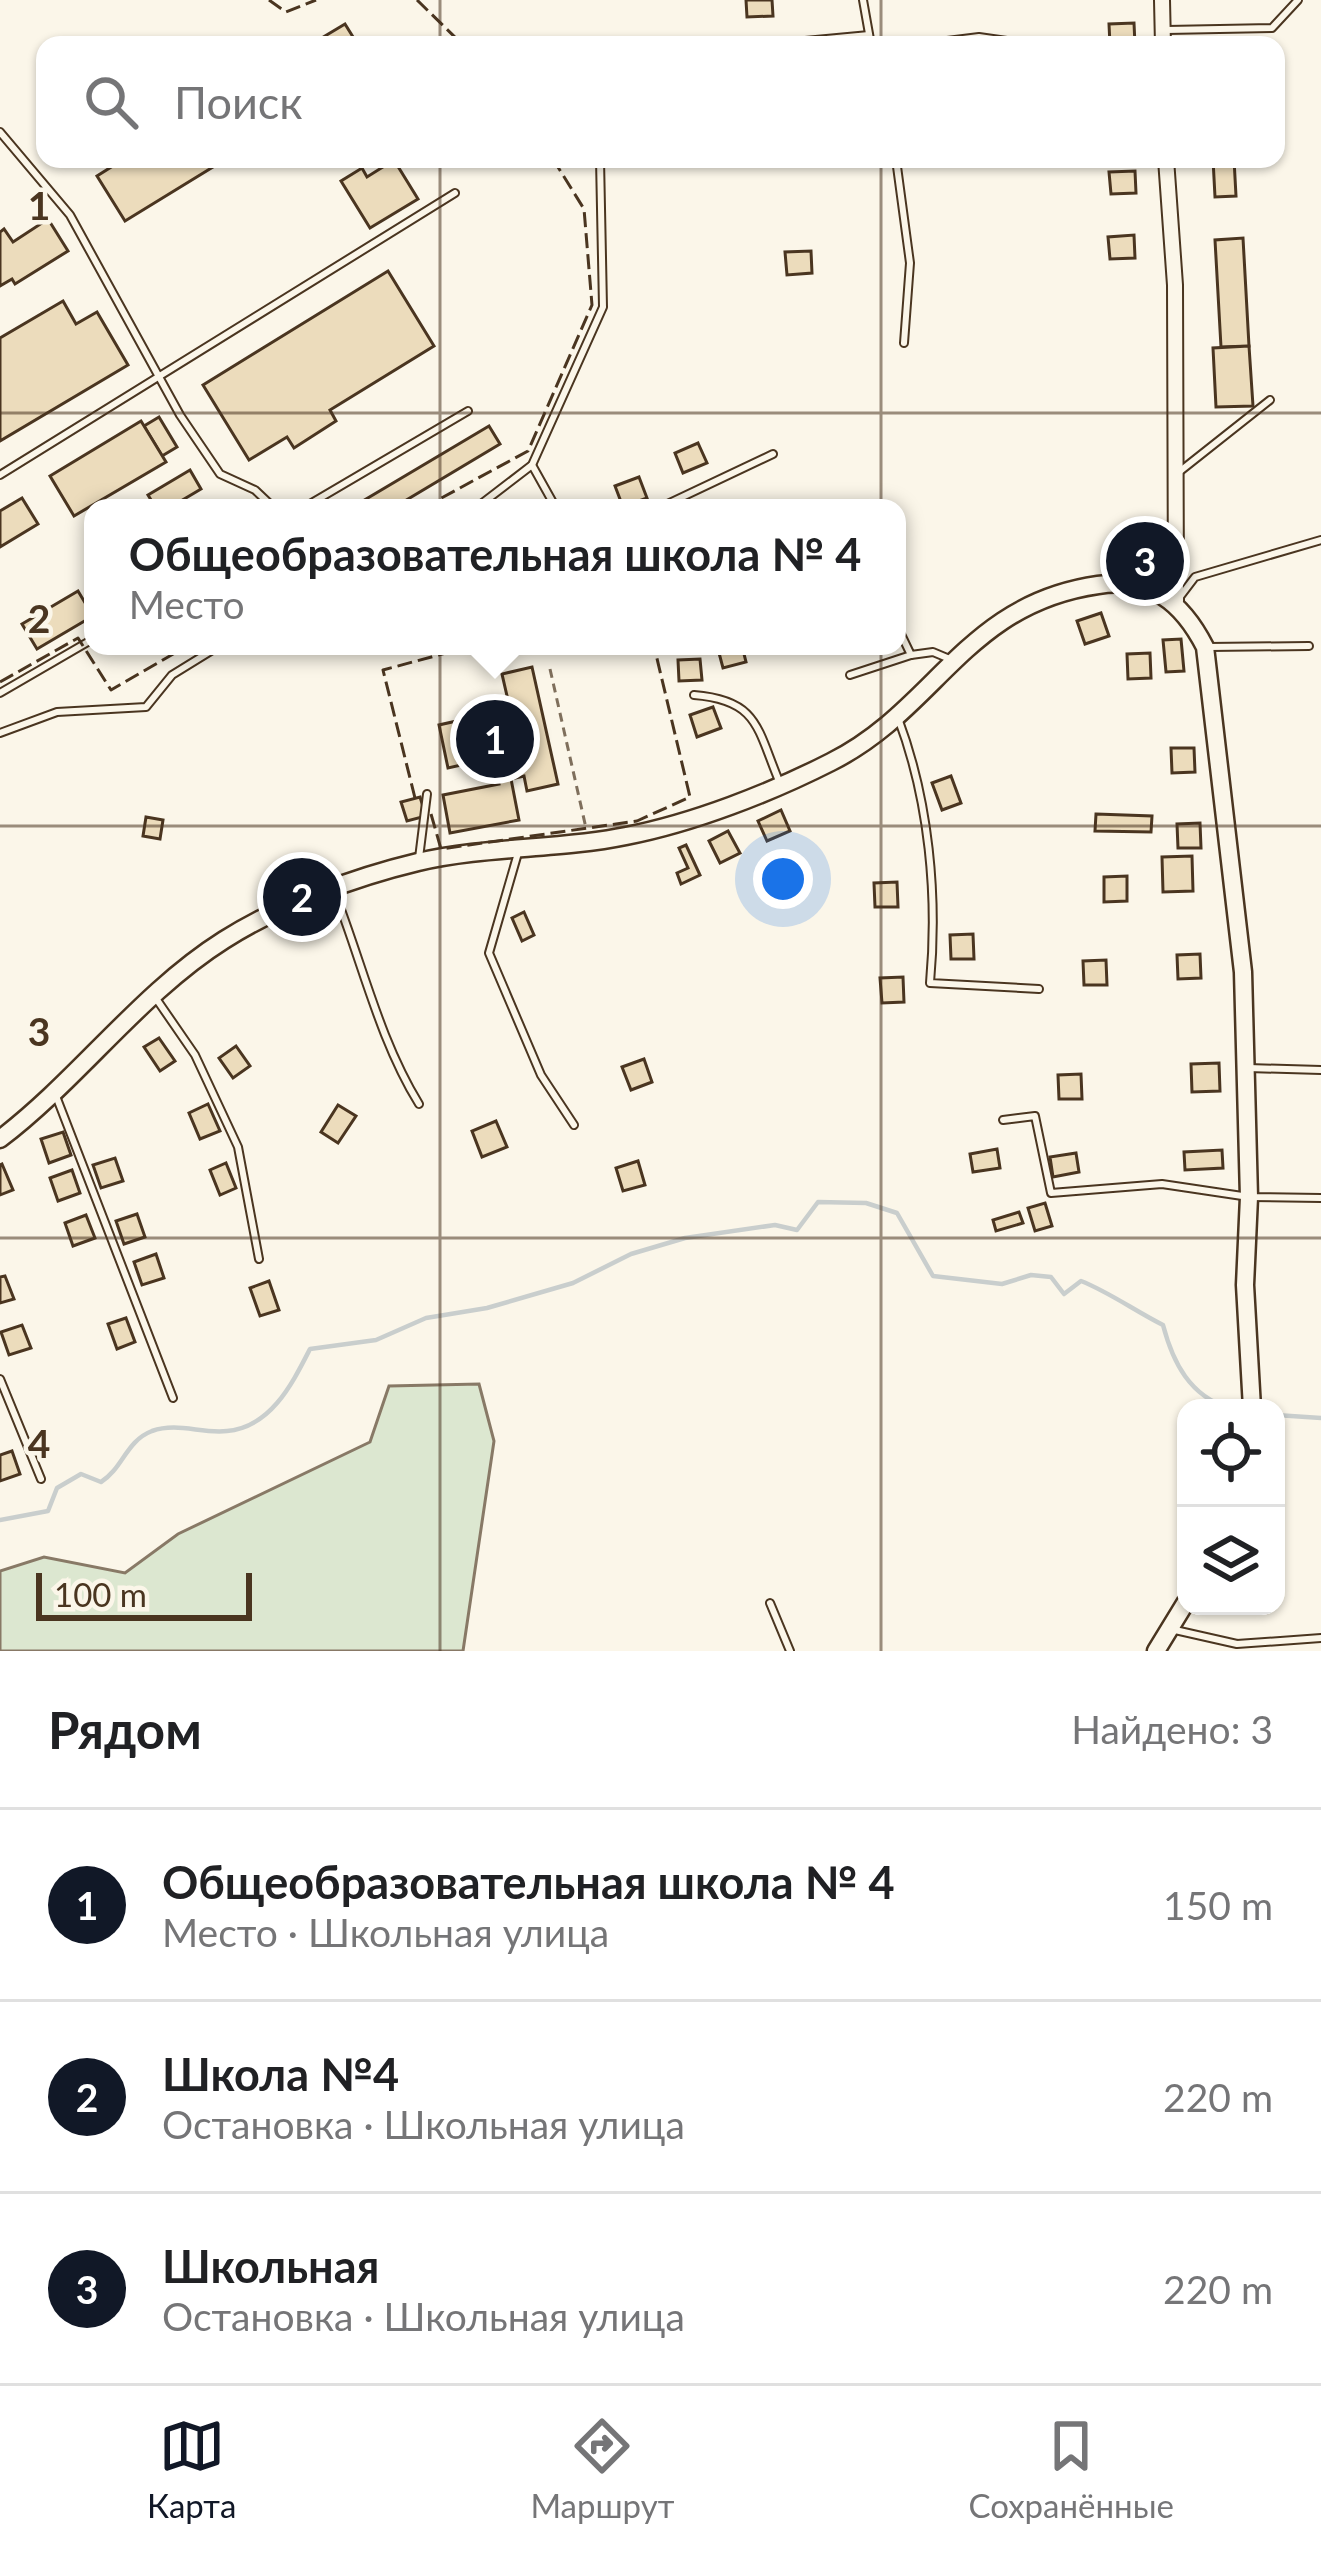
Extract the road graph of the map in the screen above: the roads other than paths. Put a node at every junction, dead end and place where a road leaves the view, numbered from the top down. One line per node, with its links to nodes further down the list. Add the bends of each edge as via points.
1 (863, 0): 4 (lane)
2 (1162, 0): 6 (street)
3 (1298, 0): 7 (lane, via 1272,28)
4 (869, 35): 5 (lane)
5 (858, 36)
6 (1163, 36)
7 (1185, 36)
8 (0, 131): 14 (lane, via 70,214)
9 (601, 168): 18 (lane, via 604,308)
10 (897, 168): 13 (lane, via 910,262)
11 (1166, 168): 19 (street)
12 (455, 194): 14 (lane)
13 (904, 343)
14 (158, 377): 20 (lane); 21 (lane, via 220,474)
15 (1270, 400): 19 (lane)
16 (468, 411): 22 (lane)
17 (773, 454): 25 (lane)
18 (532, 465): 23 (lane); 24 (lane)
19 (1180, 472): 27 (street)
20 (0, 475)
21 (264, 499)
22 (318, 499)
23 (488, 499)
24 (551, 499)
25 (677, 499)
26 (1321, 540): 27 (lane, via 1195,577)
27 (1177, 601): 31 (street); 34 (street, via 1116,582 1063,590 1007,613)
28 (84, 644): 36 (lane)
29 (906, 645): 33 (lane)
30 (1309, 646): 31 (lane)
31 (1205, 647): 47 (street)
32 (204, 655): 39 (lane, via 172,675 146,707 57,712)
33 (911, 655): 34 (lane); 35 (lane)
34 (952, 660): 38 (street)
35 (850, 675)
36 (0, 693)
37 (694, 695): 40 (lane, via 730,698 752,715)
38 (896, 715): 40 (street, via 858,748); 45 (lane, via 913,757 926,838 930,983)
39 (0, 733)
40 (780, 784): 42 (street, via 630,836)
41 (427, 794): 43 (lane)
42 (519, 849): 43 (street); 52 (lane, via 489,952 541,1075)
43 (419, 862): 44 (street)
44 (334, 892): 46 (street, via 225,939); 50 (lane, via 392,1060)
45 (1039, 989)
46 (155, 997): 49 (street); 56 (lane, via 195,1055 238,1147)
47 (1248, 1068): 48 (lane); 54 (street)
48 (1321, 1070)
49 (56, 1096): 53 (street); 58 (lane)
50 (419, 1104)
51 (1004, 1120): 54 (lane, via 1035,1116 1051,1193 1162,1184)
52 (574, 1125)
53 (0, 1139)
54 (1249, 1197): 55 (lane); 59 (street)
55 (1321, 1198)
56 (259, 1259)
57 (0, 1379): 60 (lane)
58 (173, 1398)
59 (1252, 1399)
60 (41, 1479)
61 (770, 1603): 66 (lane)
62 (1179, 1615): 63 (street)
63 (1172, 1629): 65 (lane); 67 (street)
64 (1321, 1638): 65 (lane)
65 (1277, 1646)
66 (790, 1651)
67 (1156, 1651)

